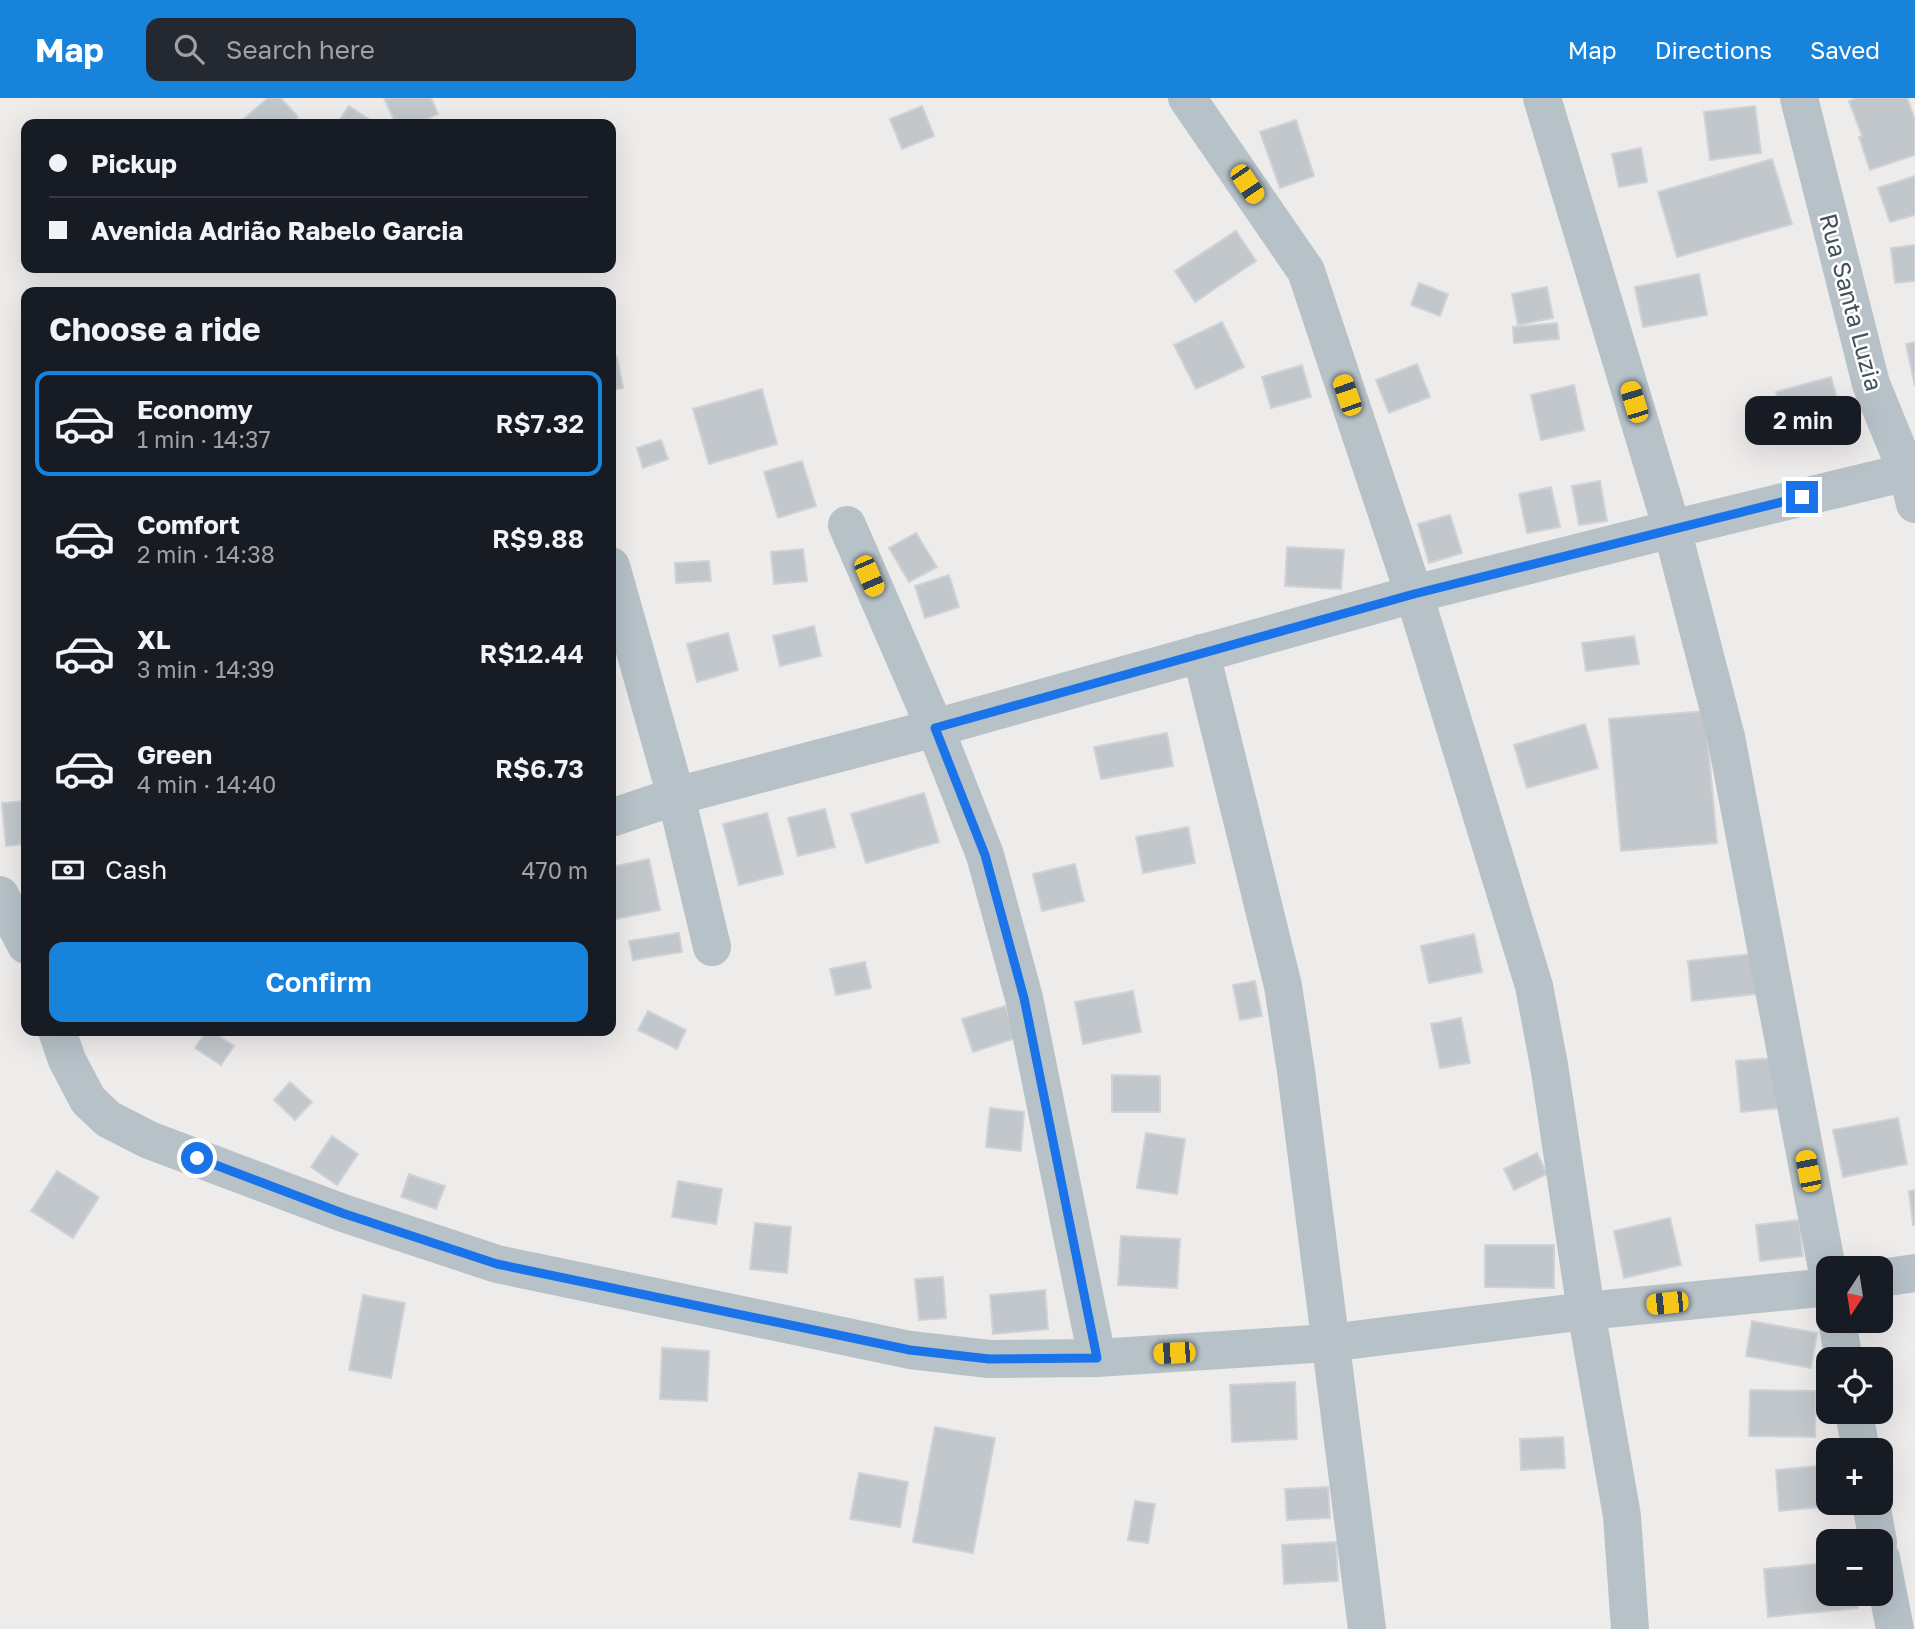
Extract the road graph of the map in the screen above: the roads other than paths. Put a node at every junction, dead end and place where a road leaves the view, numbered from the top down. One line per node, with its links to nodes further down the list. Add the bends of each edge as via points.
1 (1187, 98): 8 (street, via 1306,271)
2 (1542, 98): 6 (street)
3 (1799, 98): 4 (street, Rua Santa Luzia, via 1871,384)
4 (1912, 483): 6 (street)
5 (847, 525): 10 (street)
6 (1672, 529): 8 (street); 17 (street, via 1726,737)
7 (616, 584): 11 (street)
8 (1414, 594): 9 (street); 21 (street, via 1534,986)
9 (1202, 653): 10 (street); 22 (street, via 1283,986)
10 (935, 728): 11 (street); 23 (street, via 985,855 1024,998)
11 (676, 796): 12 (street); 15 (street)
12 (616, 816)
13 (0, 895): 14 (street)
14 (21, 935)
15 (712, 947)
16 (59, 1036): 23 (street, via 88,1100 108,1119 342,1213 497,1264 910,1350 989,1359)
17 (1825, 1256)
18 (1915, 1273): 19 (street)
19 (1894, 1276)
20 (1816, 1287): 21 (street)
21 (1586, 1311): 22 (street); 26 (street, via 1622,1516)
22 (1329, 1343): 23 (street); 25 (street)
23 (1097, 1358)
24 (1890, 1606): 27 (street)
25 (1367, 1629)
26 (1630, 1629)
27 (1895, 1629)

